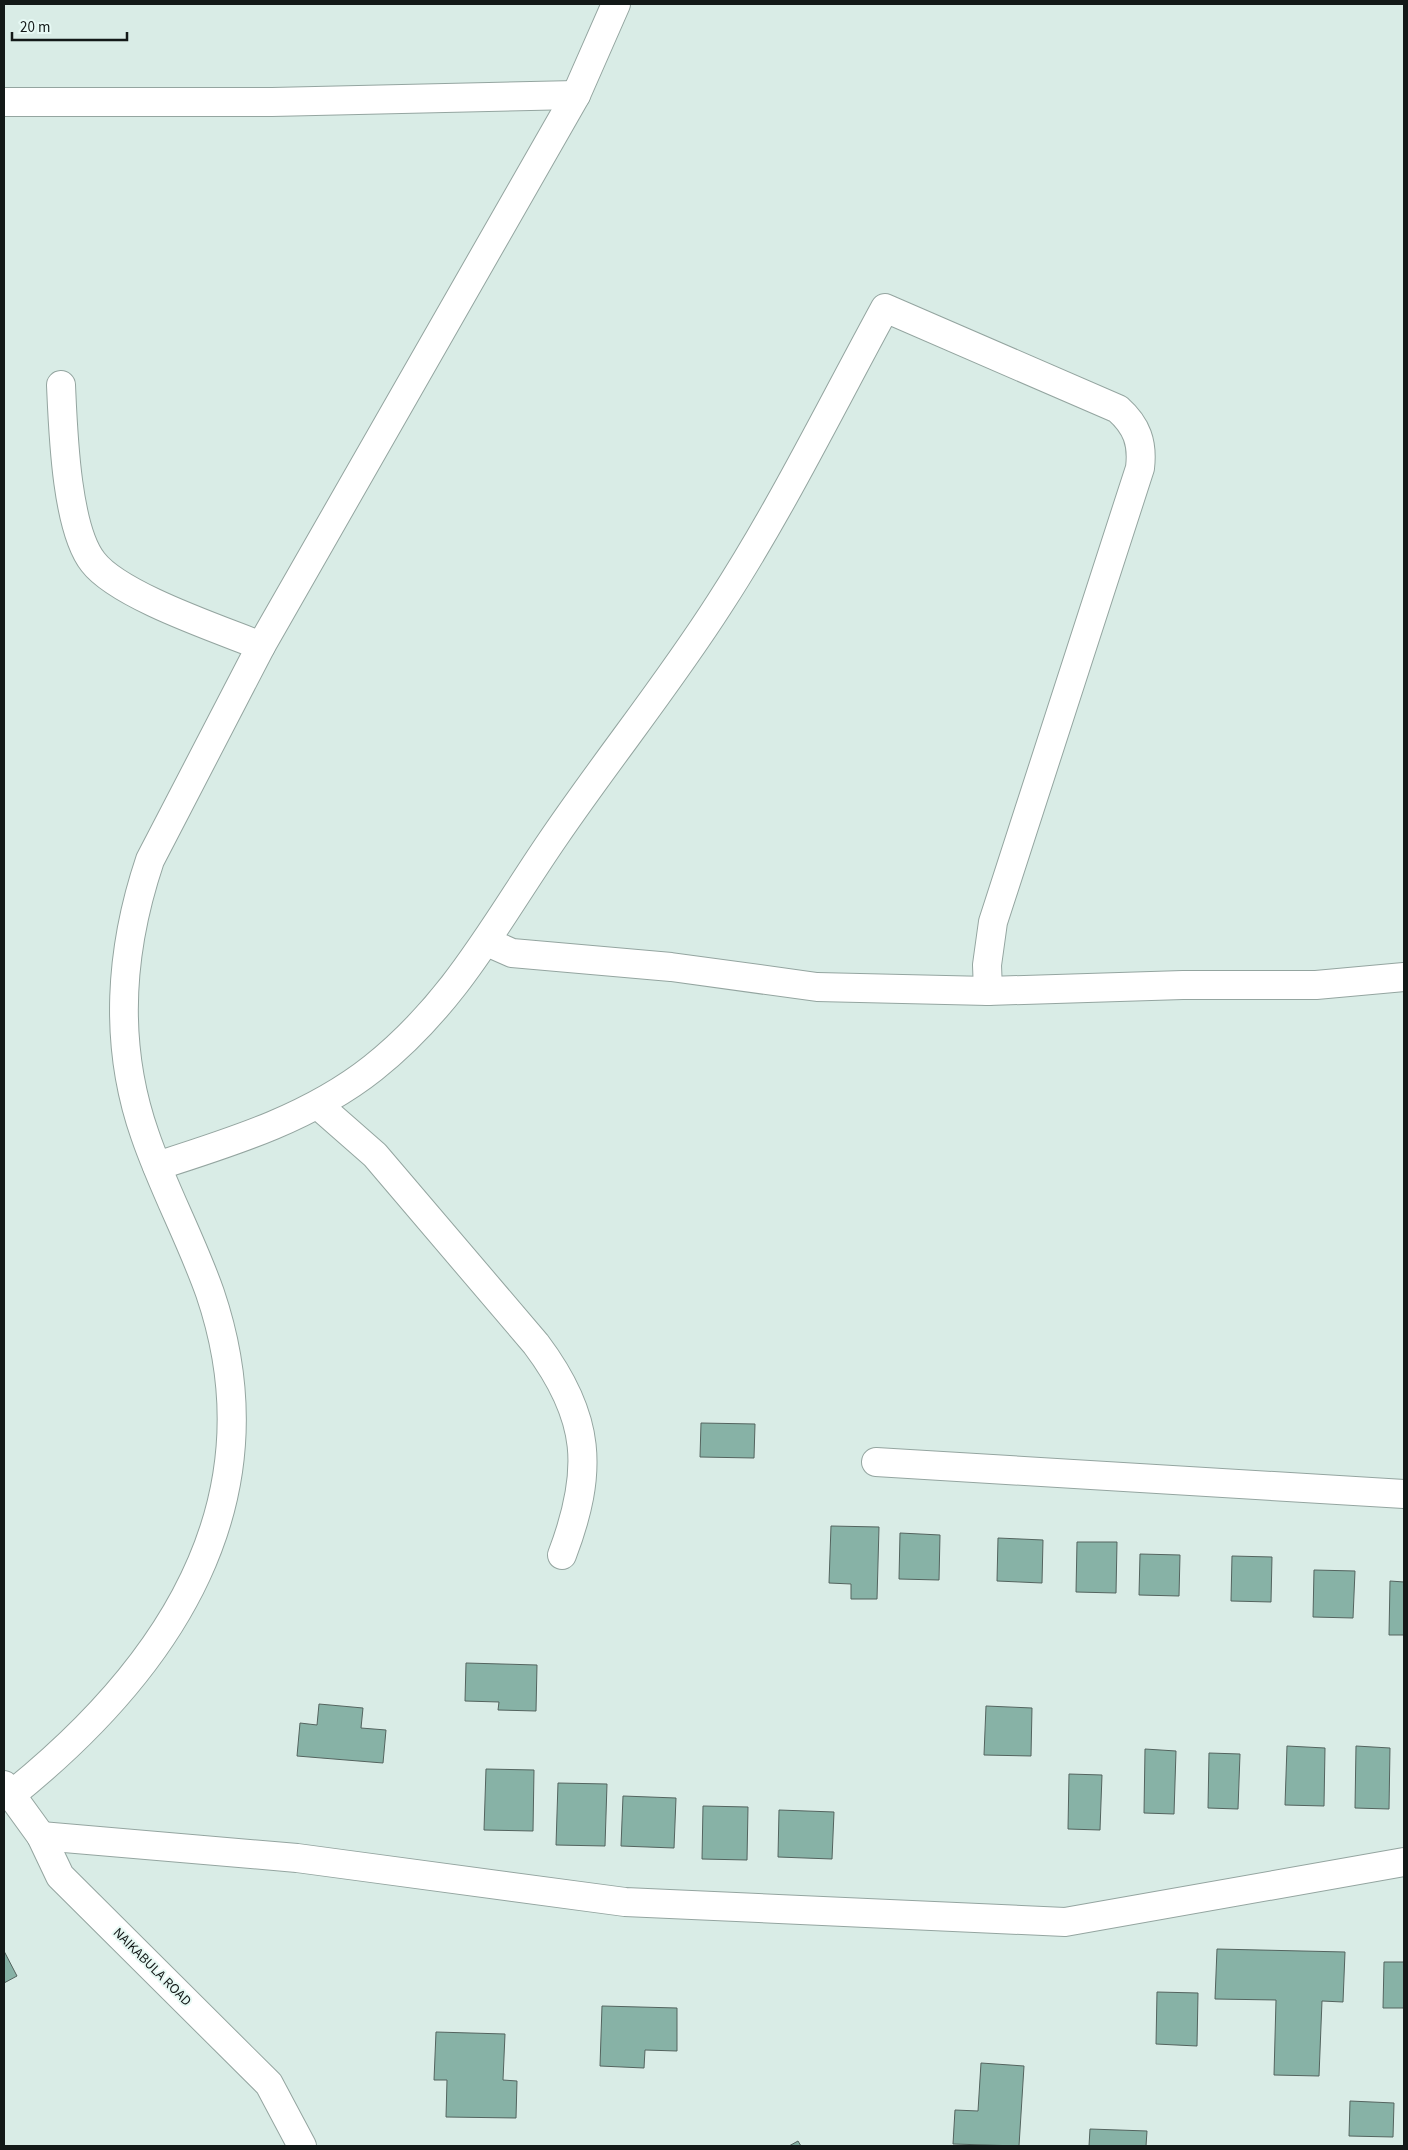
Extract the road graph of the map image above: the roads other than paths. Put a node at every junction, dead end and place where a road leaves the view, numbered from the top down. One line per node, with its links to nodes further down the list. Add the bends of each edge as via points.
1 (616, 4): 2 (street)
2 (576, 95): 3 (street, via 272,102); 5 (street)
3 (4, 102)
4 (62, 385): 5 (street, via 63,430 76,528 93,563 108,577 159,604)
5 (262, 646): 10 (street, via 150,860 131,923 124,992 128,1064 144,1133)
6 (487, 942): 8 (street, via 512,953 671,967 816,987); 8 (street, via 548,845 651,705 721,601 753,549 885,308 1118,409 1135,428 1142,453 1140,468 993,922 987,965); 9 (street, via 441,1003 397,1047)
7 (1404, 977): 8 (street, via 1316,985)
8 (988, 991)
9 (318, 1105): 10 (street, via 247,1136); 13 (street, via 375,1155 556,1370 579,1423 584,1448 576,1512)
10 (157, 1166): 14 (street, via 209,1291 223,1335 232,1418 225,1492 213,1536 196,1578 150,1654 94,1722 54,1760)
11 (876, 1462): 12 (street)
12 (1404, 1494)
13 (562, 1556)
14 (7, 1790): 15 (street, NAIKABULA ROAD)
15 (41, 1836): 16 (street, via 297,1858 625,1902 1065,1922); 17 (street, NAIKABULA ROAD, via 60,1876 269,2084)
16 (1404, 1862)
17 (302, 2146)

